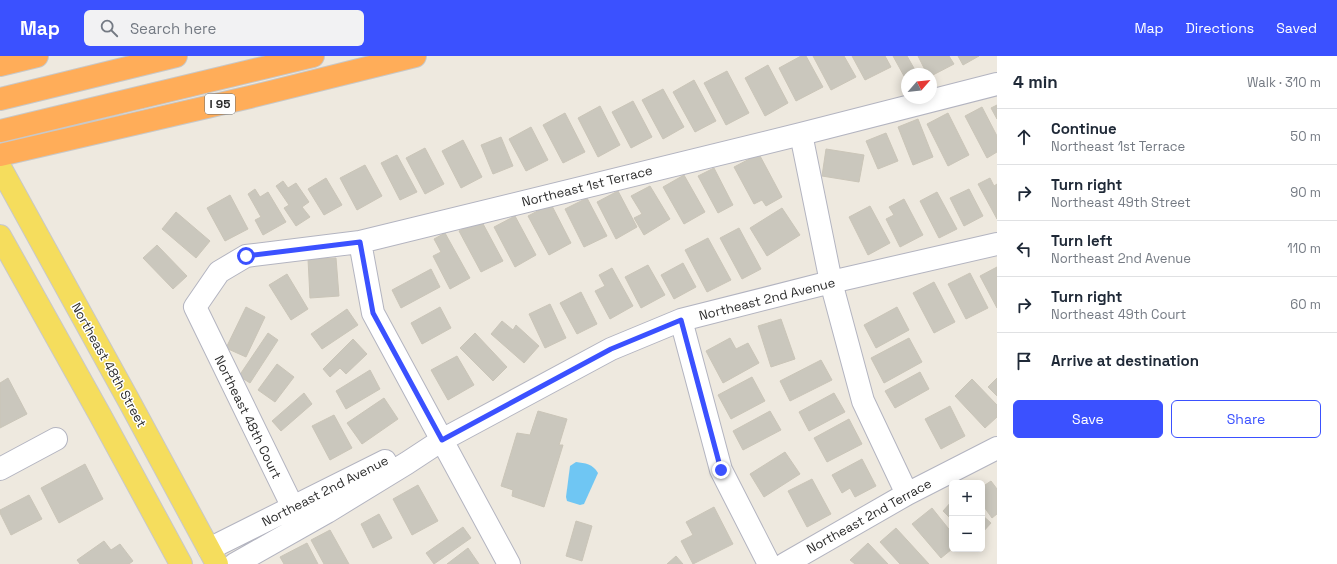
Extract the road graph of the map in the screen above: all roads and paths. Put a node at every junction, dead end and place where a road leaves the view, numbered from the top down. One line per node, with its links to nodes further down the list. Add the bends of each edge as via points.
1 (37, 56): 5 (highway)
2 (176, 56): 7 (highway)
3 (313, 56): 8 (highway)
4 (415, 56): 10 (highway, I 95)
5 (0, 64)
6 (997, 84): 9 (street, Northeast 1st Terrace)
7 (0, 99)
8 (0, 131)
9 (801, 134): 13 (street, Northeast 1st Terrace); 15 (street)
10 (0, 155)
11 (0, 167): 24 (main road, Northeast 48th Street)
12 (0, 236): 25 (main road)
13 (360, 242): 16 (street, Northeast 1st Terrace, via 246,256 219,272); 19 (street, via 373,313)
14 (997, 244): 15 (street, Northeast 2nd Avenue)
15 (831, 282): 17 (street, Northeast 2nd Avenue); 22 (street, via 863,401)
16 (195, 307): 23 (street, Northeast 48th Court)
17 (681, 320): 19 (street, Northeast 2nd Avenue, via 611,349); 28 (street, via 721,470)
18 (56, 439): 21 (street)
19 (442, 440): 23 (street, Northeast 2nd Avenue, via 432,437); 27 (street)
20 (997, 448): 22 (street, Northeast 2nd Terrace)
21 (0, 469)
22 (907, 494): 29 (street, Northeast 2nd Terrace)
23 (298, 517): 24 (street, Northeast 2nd Avenue); 26 (street, Northeast 2nd Avenue)
24 (213, 556)
25 (181, 564)
26 (235, 564)
27 (509, 564)
28 (769, 564)
29 (785, 564)

